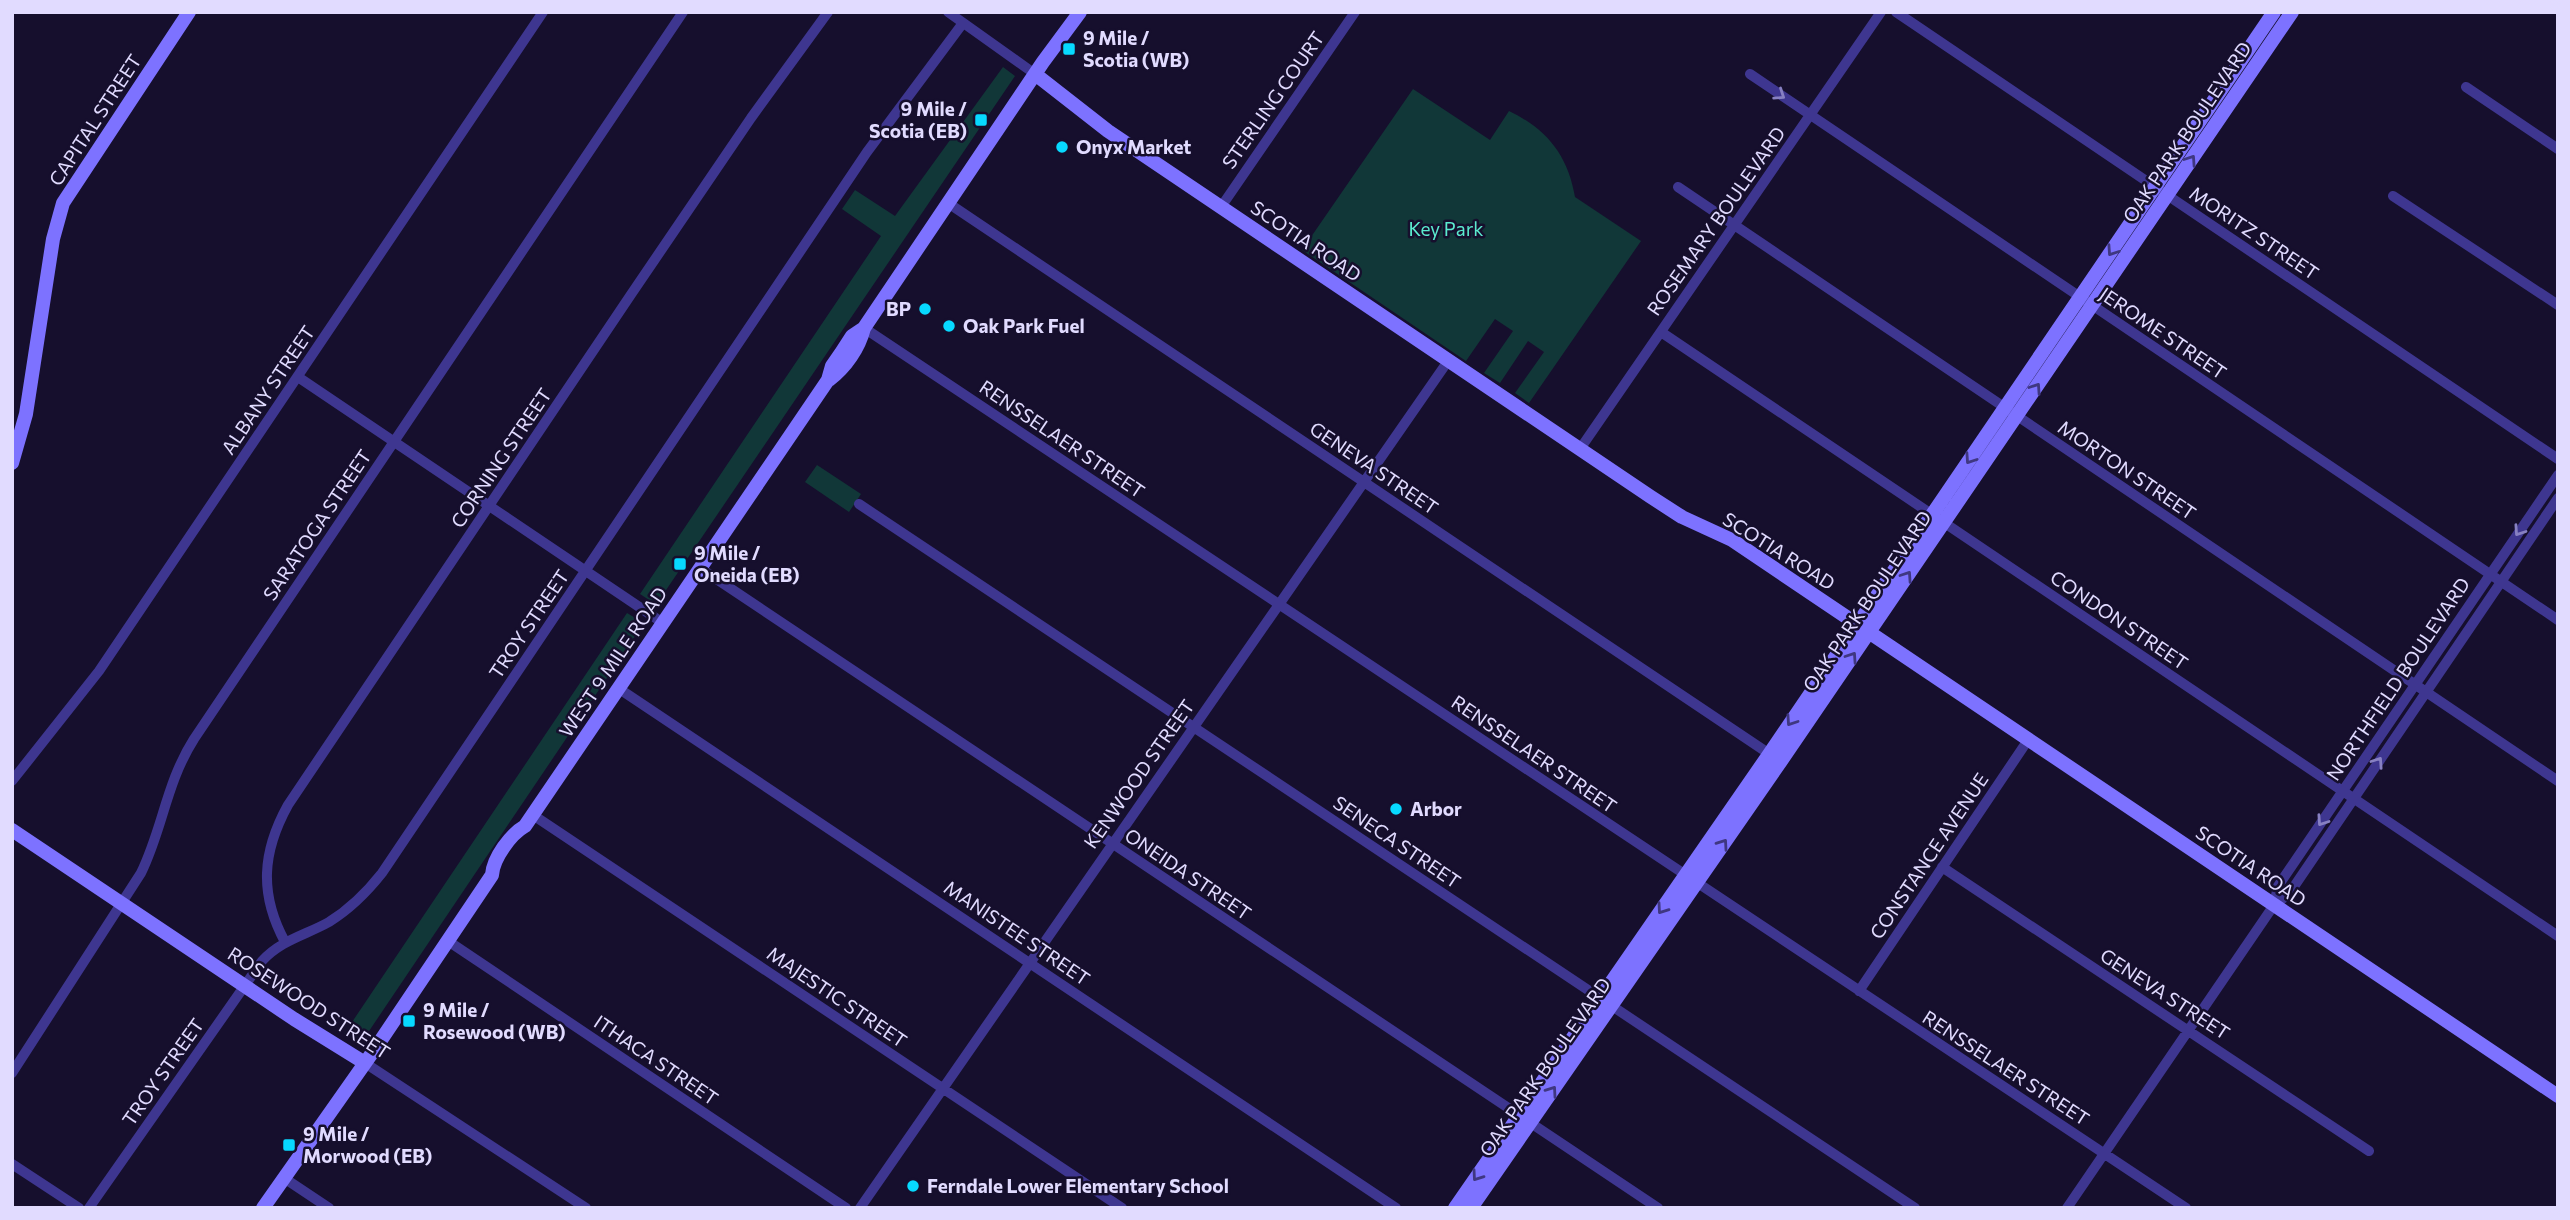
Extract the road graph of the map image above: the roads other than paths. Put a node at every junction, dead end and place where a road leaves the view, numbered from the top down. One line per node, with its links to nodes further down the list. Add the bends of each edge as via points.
1 (190, 12): 34 (street, CAPITAL STREET, via 63,203 54,232 26,414)
2 (543, 12): 29 (street, ALBANY STREET)
3 (683, 12): 31 (street, SARATOGA STREET)
4 (828, 12): 39 (street, CORNING STREET)
5 (948, 12): 12 (street, SCOTIA ROAD)
6 (1080, 12): 13 (street, WEST 9 MILE ROAD)
7 (1355, 12): 22 (street, STERLING COURT)
8 (1881, 12): 16 (street, ROSEMARY BOULEVARD)
9 (1896, 12): 19 (street, MORITZ STREET)
10 (2274, 12): 19 (street, OAK PARK BOULEVARD)
11 (2292, 12): 19 (street, OAK PARK BOULEVARD, one-way to 11)
12 (963, 23): 13 (street, SCOTIA ROAD); 42 (street, TROY STREET, via 867,152)
13 (1035, 74): 21 (street, WEST 9 MILE ROAD); 22 (street, SCOTIA ROAD, via 1100,125)
14 (1750, 74): 16 (street, JEROME STREET, one-way to 16)
15 (2466, 87): 17 (street)
16 (1810, 115): 23 (street, ROSEMARY BOULEVARD); 24 (street, JEROME STREET)
17 (2558, 149)
18 (1678, 187): 23 (street, MORTON STREET)
19 (2161, 192): 24 (street, OAK PARK BOULEVARD); 33 (street, MORITZ STREET)
20 (2393, 196): 25 (street)
21 (948, 203): 26 (street, WEST 9 MILE ROAD); 36 (street, GENEVA STREET)
22 (1221, 207): 28 (street, SCOTIA ROAD)
23 (1734, 225): 27 (street, ROSEMARY BOULEVARD); 30 (street, MORTON STREET)
24 (2086, 302): 30 (street, OAK PARK BOULEVARD); 43 (street, JEROME STREET)
25 (2558, 305)
26 (864, 328): 41 (street, WEST 9 MILE ROAD, via 856,349 840,372 828,380); 45 (street, RENSSELAER STREET)
27 (1661, 331): 32 (street, ROSEMARY BOULEVARD); 40 (street, CONDON STREET)
28 (1448, 361): 32 (street, SCOTIA ROAD); 36 (street, KENWOOD STREET)
29 (298, 377): 31 (street); 55 (street, ALBANY STREET, via 99,671)
30 (2011, 412): 40 (street, OAK PARK BOULEVARD); 49 (street, MORTON STREET)
31 (394, 442): 39 (street); 64 (street, SARATOGA STREET, via 186,752 171,783 146,862)
32 (1580, 449): 48 (street, SCOTIA ROAD, via 1674,513 1732,540)
33 (2558, 459)
34 (12, 463)
35 (2558, 475): 43 (street, NORTHFIELD BOULEVARD, one-way to 43)
36 (1364, 482): 45 (street, KENWOOD STREET); 54 (street, GENEVA STREET)
37 (2558, 498): 44 (street, NORTHFIELD BOULEVARD)
38 (859, 504): 52 (street, SENECA STREET)
39 (490, 506): 42 (street); 68 (street, CORNING STREET, via 277,825 267,862 267,887 273,917)
40 (1938, 519): 48 (street, OAK PARK BOULEVARD); 57 (street, CONDON STREET)
41 (700, 568): 47 (street, WEST 9 MILE ROAD); 61 (street, ONEIDA STREET)
42 (586, 571): 47 (street); 68 (street, TROY STREET, via 382,873 347,910)
43 (2490, 575): 44 (street, JEROME STREET); 49 (street, NORTHFIELD BOULEVARD)
44 (2501, 582): 46 (street, JEROME STREET); 51 (street, NORTHFIELD BOULEVARD)
45 (1278, 604): 52 (street, KENWOOD STREET); 63 (street, RENSSELAER STREET)
46 (2558, 620)
47 (663, 623): 50 (street, WEST 9 MILE ROAD)
48 (1863, 628): 53 (street, SCOTIA ROAD); 54 (street, OAK PARK BOULEVARD)
49 (2414, 685): 51 (street, MORTON STREET); 57 (street, NORTHFIELD BOULEVARD)
50 (618, 688): 59 (street, WEST 9 MILE ROAD); 69 (street, MANISTEE STREET)
51 (2425, 692): 56 (street, MORTON STREET); 58 (street, NORTHFIELD BOULEVARD, one-way to 51)
52 (1194, 727): 61 (street, KENWOOD STREET); 72 (street, SENECA STREET)
53 (2028, 740): 62 (street, CONSTANCE AVENUE); 65 (street, SCOTIA ROAD)
54 (1775, 757): 63 (street, OAK PARK BOULEVARD)
55 (12, 781)
56 (2558, 781)
57 (2342, 791): 58 (street, CONDON STREET); 65 (street, NORTHFIELD BOULEVARD, one-way to 65, via 2278,887)
58 (2353, 799): 65 (street, NORTHFIELD BOULEVARD, via 2289,894); 66 (street, CONDON STREET)
59 (529, 820): 67 (street, WEST 9 MILE ROAD, via 525,836); 76 (street, MAJESTIC STREET)
60 (12, 830): 64 (street, ROSEWOOD STREET)
61 (1112, 844): 69 (street, KENWOOD STREET); 78 (street, ONEIDA STREET)
62 (1942, 867): 71 (street, CONSTANCE AVENUE); 73 (street, GENEVA STREET)
63 (1690, 880): 71 (street, RENSSELAER STREET); 72 (street, OAK PARK BOULEVARD)
64 (120, 903): 70 (street, ROSEWOOD STREET); 75 (street, SARATOGA STREET)
65 (2274, 905): 73 (street, NORTHFIELD BOULEVARD); 77 (street, SCOTIA ROAD)
66 (2558, 936)
67 (447, 941): 74 (street, WEST 9 MILE ROAD); 88 (street, ITHACA STREET)
68 (285, 942): 70 (street, TROY STREET, via 271,951)
69 (1030, 963): 76 (street, KENWOOD STREET); 91 (street, MANISTEE STREET)
70 (245, 986): 74 (street, ROSEWOOD STREET); 84 (street, TROY STREET)
71 (1859, 991): 80 (street, RENSSELAER STREET)
72 (1605, 1002): 78 (street, OAK PARK BOULEVARD); 95 (street, SENECA STREET)
73 (2188, 1030): 79 (street, GENEVA STREET); 80 (street, NORTHFIELD BOULEVARD)
74 (365, 1063): 82 (street, WEST 9 MILE ROAD); 87 (street, ROSEWOOD STREET)
75 (12, 1073)
76 (942, 1088): 89 (street, KENWOOD STREET); 90 (street, MAJESTIC STREET)
77 (2558, 1096)
78 (1524, 1119): 92 (street, OAK PARK BOULEVARD, one-way to 92); 93 (street, OAK PARK BOULEVARD); 94 (street, ONEIDA STREET)
79 (2369, 1151)
80 (2104, 1153): 96 (street, NORTHFIELD BOULEVARD); 97 (street, RENSSELAER STREET)
81 (12, 1164): 83 (street)
82 (284, 1178): 85 (street, WEST 9 MILE ROAD); 86 (street)
83 (79, 1208)
84 (89, 1208)
85 (263, 1208)
86 (329, 1208)
87 (586, 1208)
88 (846, 1208)
89 (860, 1208)
90 (1122, 1208)
91 (1396, 1208)
92 (1455, 1208)
93 (1471, 1208)
94 (1658, 1208)
95 (1915, 1208)
96 (2067, 1208)
97 (2186, 1208)

